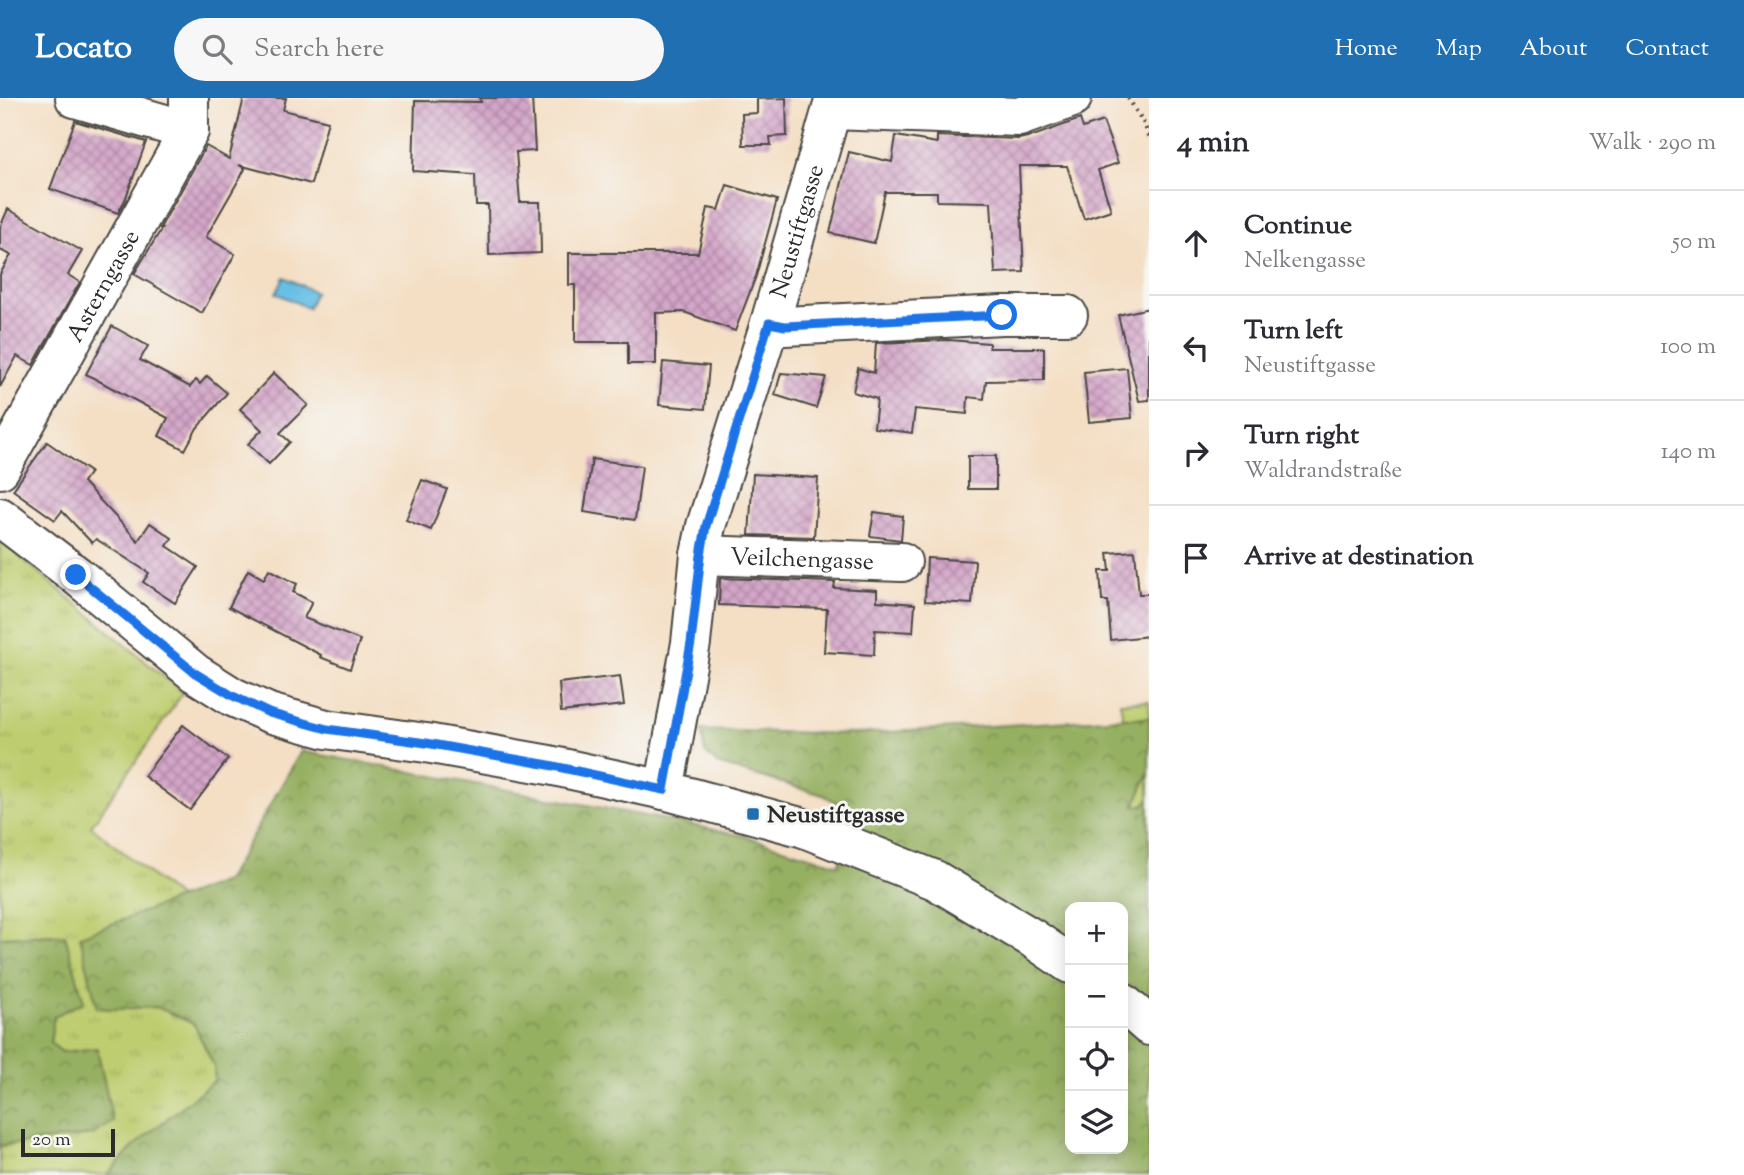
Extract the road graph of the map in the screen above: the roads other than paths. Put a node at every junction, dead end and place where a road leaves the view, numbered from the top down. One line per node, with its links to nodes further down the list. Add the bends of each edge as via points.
1 (75, 98): 4 (street)
2 (1072, 98): 3 (street, via 1019,117)
3 (834, 104): 6 (street, Neustiftgasse)
4 (189, 115): 7 (street, Asterngasse)
5 (1068, 314): 6 (street)
6 (769, 323): 9 (street, Neustiftgasse)
7 (0, 469)
8 (0, 517): 11 (street, via 195,673 269,713 327,729 549,765)
9 (701, 555): 10 (street, Veilchengasse); 11 (street, Neustiftgasse, via 691,643)
10 (902, 562)
11 (664, 790): 12 (street, via 804,828 935,880)
12 (1065, 960)
13 (1128, 1007): 14 (street)
14 (1149, 1026)

